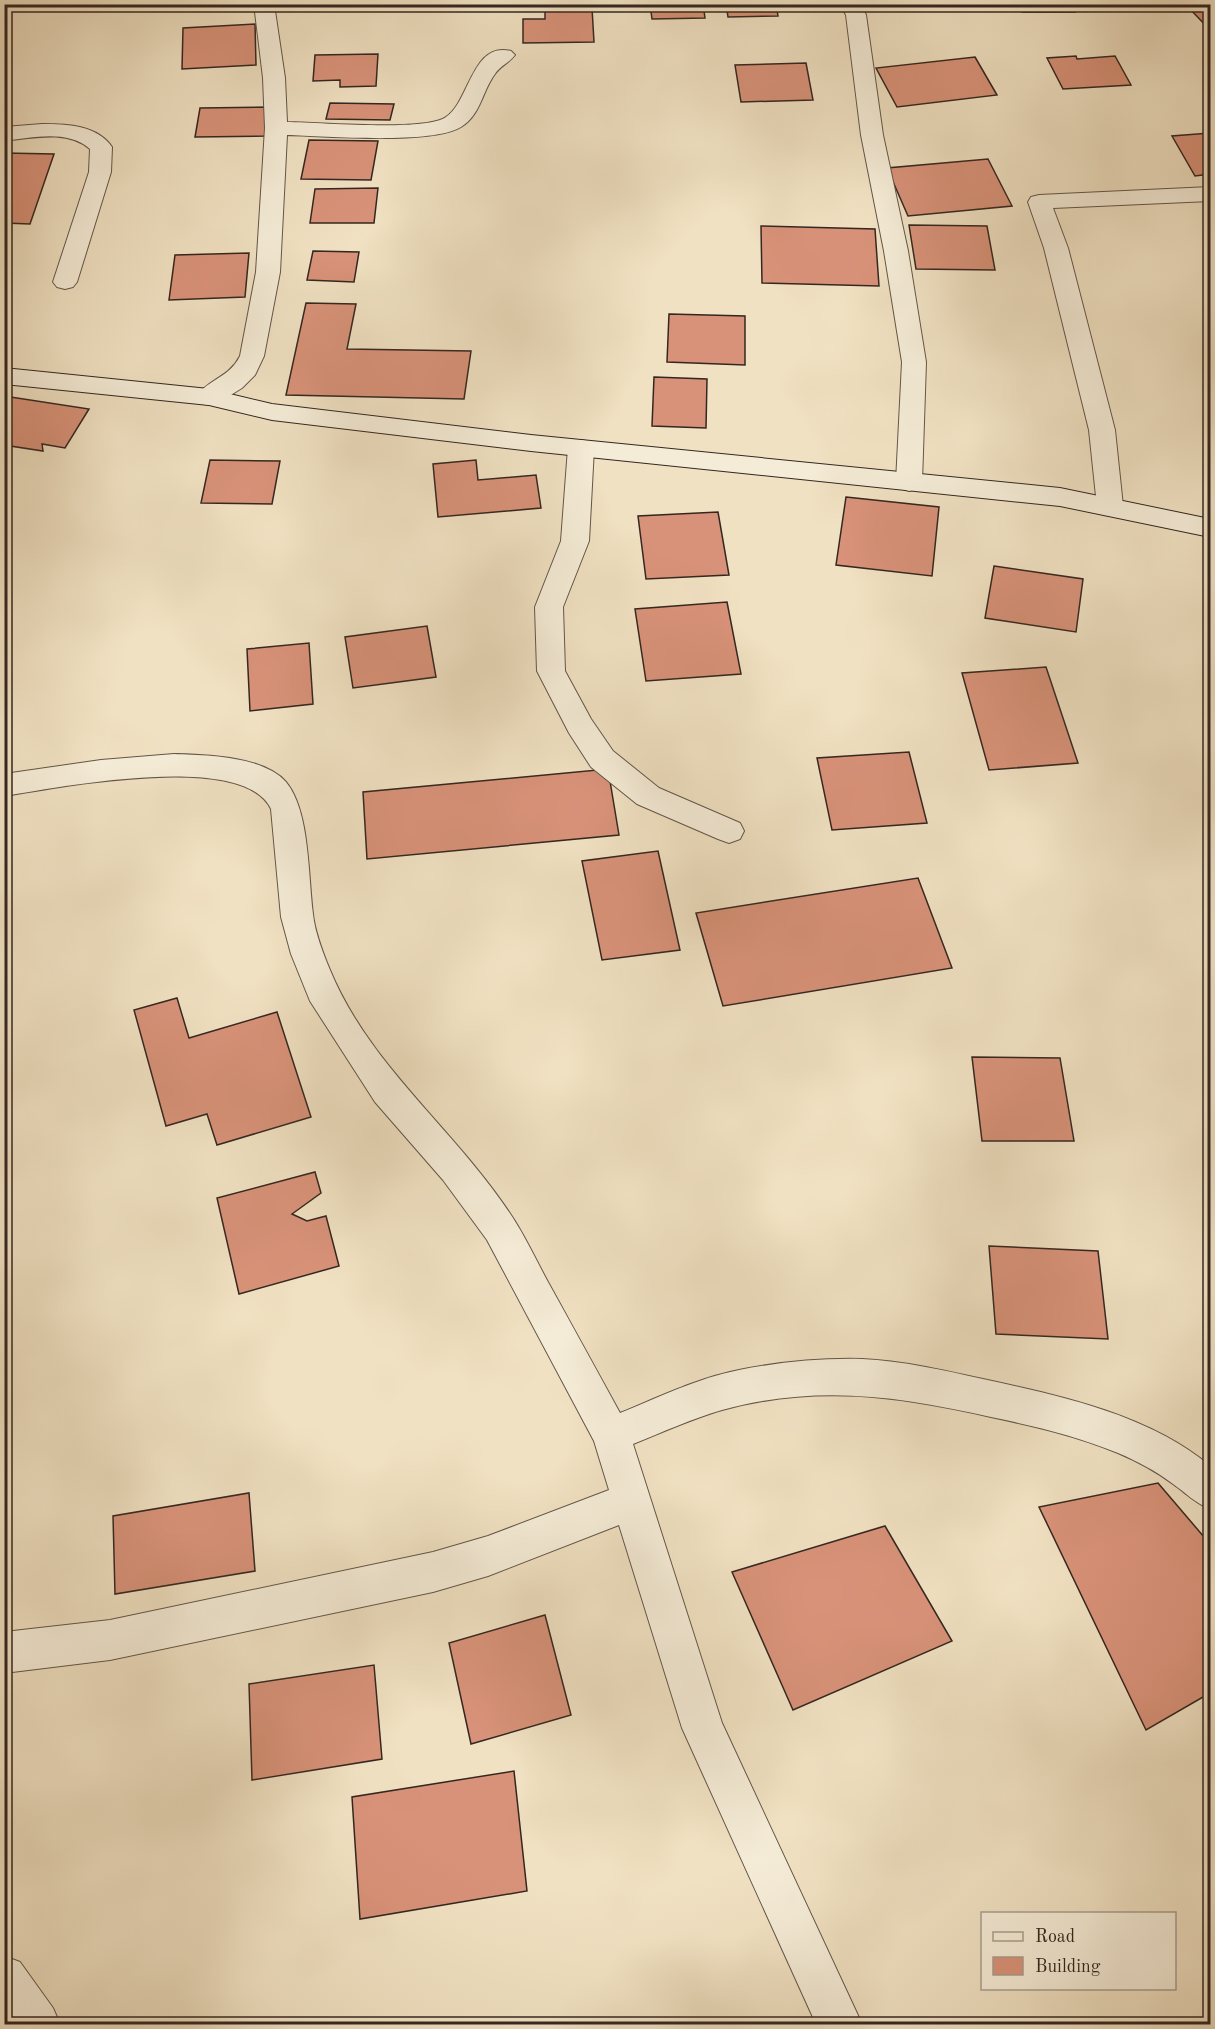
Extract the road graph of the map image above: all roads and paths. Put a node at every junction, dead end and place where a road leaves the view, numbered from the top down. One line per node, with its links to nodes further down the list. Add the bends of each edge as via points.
1 (264, 4): 4 (street)
2 (850, 4): 11 (street, via 856,15 872,135 914,362)
3 (504, 55): 4 (street, via 486,68 466,111 454,123 413,131)
4 (276, 128): 9 (street, via 268,272 252,356 233,382)
5 (4, 134): 7 (street, via 80,133 93,138 101,147 100,172)
6 (1210, 194): 12 (street, via 1039,202 1056,248 1102,430)
7 (65, 282)
8 (4, 376): 9 (street)
9 (209, 398): 10 (street, via 272,412)
10 (580, 448): 11 (street); 15 (street, via 575,541 549,607 551,671 602,759 648,796)
11 (909, 482): 12 (street, via 1060,497)
12 (1110, 506): 13 (street)
13 (1210, 528)
14 (4, 785): 16 (street, via 155,766 220,766 245,772 266,782 279,794 286,809 297,917 326,1001 387,1092 455,1169 500,1229)
15 (729, 831)
16 (611, 1436): 17 (street, via 737,1389 825,1378 879,1378 1054,1412 1140,1442); 18 (street)
17 (1210, 1490)
18 (631, 1501): 19 (street, via 488,1556 422,1575 110,1640); 22 (street, via 703,1728)
19 (4, 1653)
20 (4, 1978): 21 (street)
21 (37, 2025)
22 (839, 2025)

